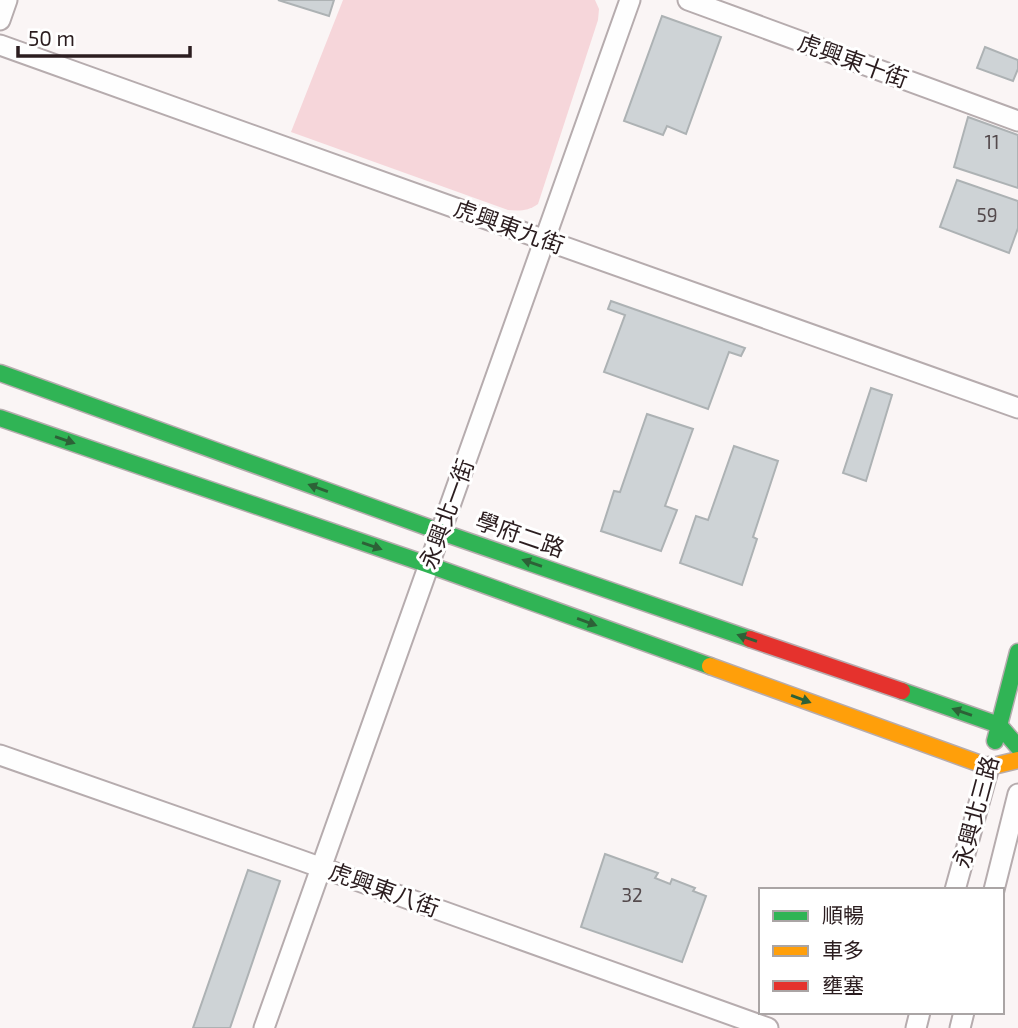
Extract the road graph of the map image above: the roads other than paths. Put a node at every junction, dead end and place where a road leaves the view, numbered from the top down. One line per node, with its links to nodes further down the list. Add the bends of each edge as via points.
1 (7, 0): 4 (street)
2 (630, 0): 7 (street, 永興北一街)
3 (688, 0): 6 (street, 虎興東十街)
4 (0, 20)
5 (0, 44): 7 (street, 虎興東九街)
6 (1018, 121)
7 (545, 240): 9 (street, 虎興東九街); 11 (street, 永興北一街)
8 (0, 373): 11 (street, 學府二路, one-way to 8)
9 (1018, 408)
10 (0, 418): 12 (street, one-way to 12)
11 (441, 532): 12 (street, 永興北一街); 14 (street, 學府二路, one-way to 11)
12 (429, 565): 18 (street, one-way to 18); 20 (street, 永興北一街)
13 (1018, 652): 14 (street, 永興北三路)
14 (999, 725): 15 (street); 18 (street, 永興北三路)
15 (1018, 747)
16 (0, 755): 20 (street, 虎興東八街)
17 (1018, 760): 18 (street)
18 (989, 767): 21 (street, 永興北三路)
19 (1018, 794): 22 (street, 永興北三路)
20 (320, 867): 23 (street, 永興北一街); 24 (street, 虎興東八街)
21 (956, 888)
22 (994, 888)
23 (264, 1028)
24 (768, 1028)

